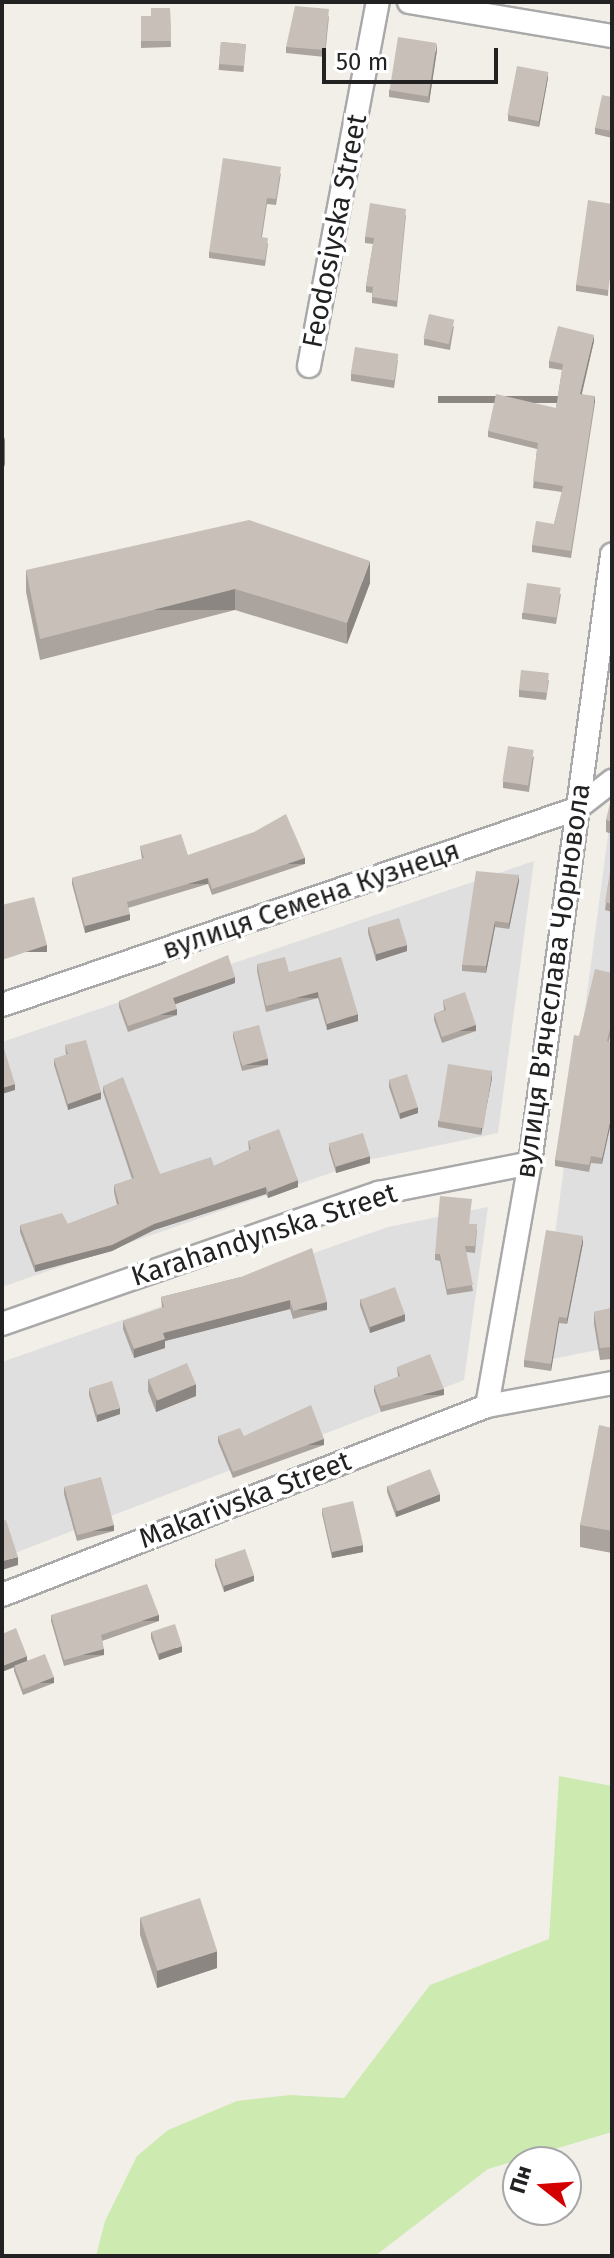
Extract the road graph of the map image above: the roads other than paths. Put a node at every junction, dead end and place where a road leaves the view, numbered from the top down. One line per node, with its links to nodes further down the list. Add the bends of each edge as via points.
1 (378, 2): 4 (street, Feodosiyska Street)
2 (409, 2): 3 (street)
3 (612, 36)
4 (309, 366)
5 (612, 555): 7 (street, вулиця В'ячеслава Чорновола)
6 (612, 781): 7 (street, вулиця Семена Кузнеця)
7 (576, 809): 8 (street, вулиця Семена Кузнеця); 9 (street, вулиця В'ячеслава Чорновола)
8 (2, 1005)
9 (530, 1163): 10 (street, Karahandynska Street, via 379,1193); 12 (street, вулиця В'ячеслава Чорновола)
10 (2, 1324)
11 (612, 1383): 12 (street, Makarivska Street)
12 (487, 1406): 13 (street, Makarivska Street)
13 (2, 1595)

